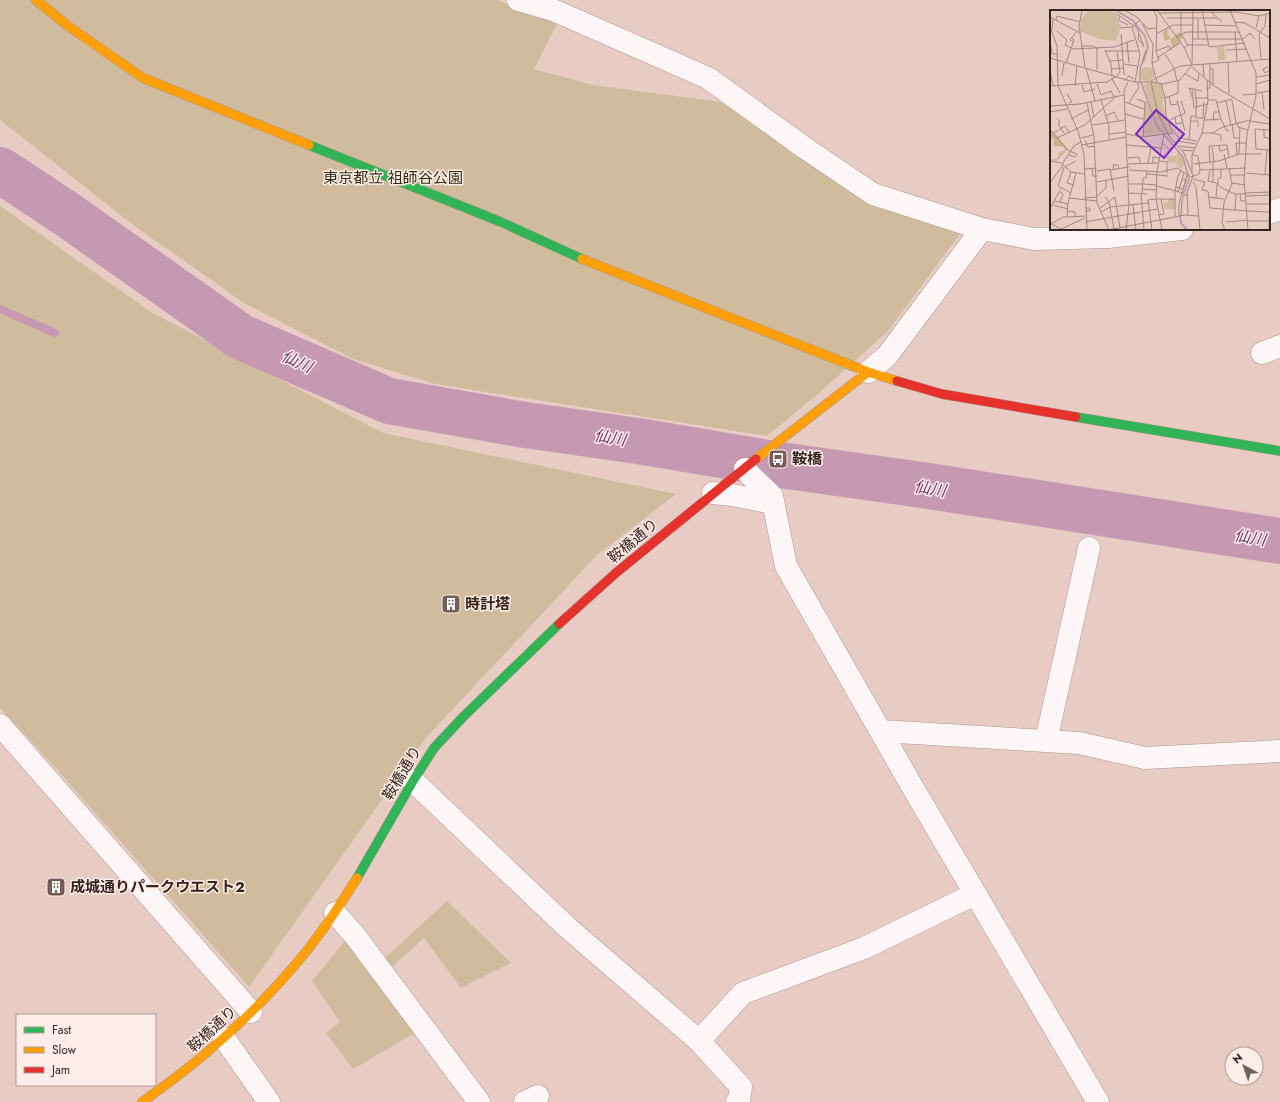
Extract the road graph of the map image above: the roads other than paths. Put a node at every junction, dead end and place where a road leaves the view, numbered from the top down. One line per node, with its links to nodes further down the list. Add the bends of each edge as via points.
1 (36, 0): 8 (street, via 68,26 143,78 501,222 594,264)
2 (518, 0): 3 (street)
3 (555, 5): 6 (street, via 708,78 873,194)
4 (1280, 209): 5 (street)
5 (1270, 213)
6 (982, 230): 7 (street, via 1034,239 1108,237); 8 (street, via 887,356)
7 (1173, 230)
8 (868, 372): 9 (street, via 942,394); 10 (street, 鞍橋通り)
9 (1280, 451)
10 (745, 469): 11 (street, 鞍橋通り); 12 (street)
11 (717, 490): 12 (street, via 732,495); 18 (street, 鞍橋通り, via 617,572 463,716 434,748)
12 (772, 500): 15 (street, via 786,566)
13 (1089, 548): 16 (street)
14 (0, 725): 21 (street)
15 (881, 731): 16 (street); 19 (street)
16 (1046, 741): 17 (street, via 1079,743 1145,758)
17 (1280, 751)
18 (413, 781): 20 (street, 鞍橋通り); 23 (street, via 568,928)
19 (975, 894): 23 (street, via 864,948 743,993); 28 (street)
20 (335, 913): 21 (street, 鞍橋通り, via 283,979); 26 (street, via 356,937)
21 (251, 1012): 22 (street, 鞍橋通り)
22 (224, 1038): 24 (street, 鞍橋通り, via 174,1080); 25 (street)
23 (699, 1041): 27 (street, via 742,1088)
24 (142, 1102)
25 (269, 1102)
26 (480, 1102)
27 (737, 1102)
28 (1098, 1102)

